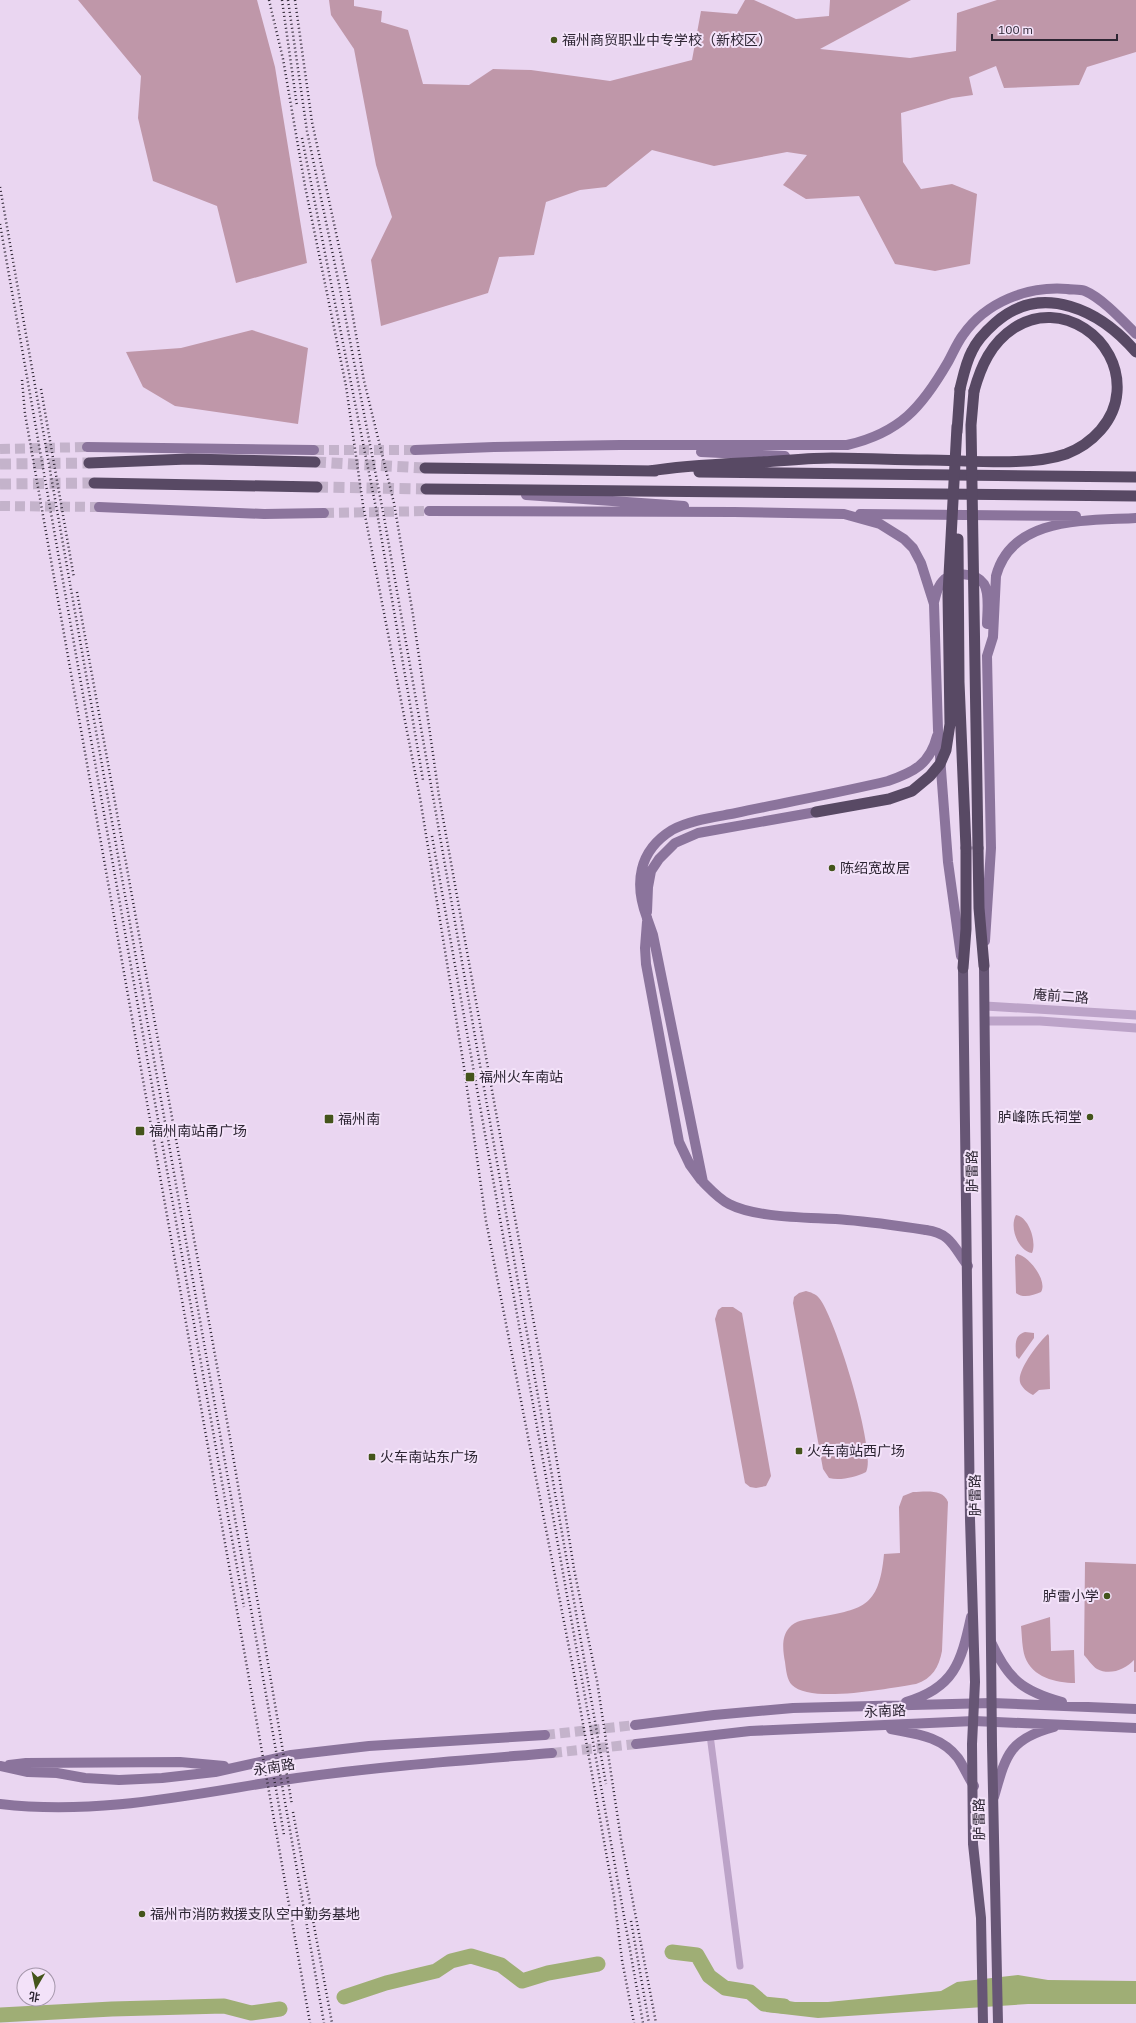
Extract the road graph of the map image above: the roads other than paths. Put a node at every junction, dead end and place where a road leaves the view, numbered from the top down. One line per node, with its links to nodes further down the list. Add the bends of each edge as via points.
1 (1136, 334): 4 (main road, via 1114,312 1084,291 1051,288 1022,293 990,307 963,335 921,403 898,424 876,437 847,445 832,446)
2 (1136, 352): 3 (highway, bridge, via 1098,318 1075,307 1049,302 1025,304 1005,314 984,332 971,351 960,389)
3 (957, 426): 28 (highway, bridge, via 948,594 950,724 946,750 940,764 912,791 889,799); 29 (highway, bridge, via 959,682)
4 (620, 445): 7 (main road, via 494,446); 8 (main road)
5 (87, 447): 6 (main road)
6 (314, 450)
7 (415, 450)
8 (831, 458): 12 (highway, via 697,465); 29 (highway, bridge, via 1015,461 1065,454 1083,446 1102,429 1114,406 1117,380 1115,369 1108,351 1094,334 1083,326 1062,319 1041,318 1029,320 1015,327 994,345 981,369 974,391 971,425)
9 (315, 462): 10 (highway, via 188,460)
10 (89, 463)
11 (425, 468): 12 (highway)
12 (649, 471): 13 (highway)
13 (1136, 477)
14 (94, 483): 15 (highway)
15 (317, 487)
16 (426, 489): 17 (highway)
17 (470, 490): 18 (highway); 21 (main road, via 690,506)
18 (1136, 496)
19 (99, 507): 22 (main road, via 264,514)
20 (429, 510): 21 (main road)
21 (734, 512): 23 (main road)
22 (324, 513)
23 (844, 514): 24 (main road); 25 (main road, via 880,524 904,539 913,548 921,563)
24 (1136, 517): 26 (main road, via 1056,525 1041,529 1018,542 1004,558 997,572 993,637)
25 (934, 604): 26 (main road, via 942,582 947,578 967,574 978,578 986,590); 27 (main road)
26 (987, 656): 31 (main road, via 991,848)
27 (938, 730): 30 (main road, via 935,745 928,758 904,776 854,790 672,830 649,852 640,872 640,900); 32 (main road, via 948,862)
28 (816, 812): 30 (main road, via 698,833 675,843 658,859 651,871)
29 (972, 848): 31 (highway); 32 (highway)
30 (647, 918): 37 (main road, bridge, via 653,936); 37 (main road, bridge, via 646,964 679,1142 690,1165)
31 (984, 966): 33 (main road, 胪雷路)
32 (963, 968): 38 (main road, 胪雷路)
33 (985, 1006): 34 (street, 庵前二路); 35 (main road, 胪雷路)
34 (1136, 1015)
35 (985, 1021): 36 (street); 40 (main road, 胪雷路)
36 (1136, 1028)
37 (704, 1182): 38 (main road, bridge, via 729,1204 745,1210 855,1220 940,1233 947,1237)
38 (968, 1266): 39 (main road, 胪雷路, via 970,1519)
39 (974, 1608): 42 (main road, 胪雷路); 43 (main road, via 964,1650 948,1679 929,1694)
40 (990, 1642): 41 (main road, 胪雷路); 44 (main road, via 1006,1670 1018,1684)
41 (992, 1703): 42 (main road); 44 (main road); 47 (main road, 胪雷路)
42 (974, 1704): 43 (main road); 46 (main road, 胪雷路)
43 (893, 1706): 48 (main road, via 794,1708)
44 (1077, 1707): 45 (main road)
45 (1136, 1709)
46 (974, 1721): 47 (main road, 永南路); 49 (main road, 永南路); 58 (main road, 胪雷路)
47 (992, 1721): 50 (main road, 永南路); 59 (main road, 胪雷路)
48 (635, 1725)
49 (875, 1725): 53 (main road, 永南路); 58 (main road, via 929,1736 948,1747)
50 (1063, 1725): 51 (main road, 永南路); 59 (main road, via 1038,1731 1023,1738 1015,1746 1003,1765)
51 (1136, 1728)
52 (545, 1735): 57 (main road, via 369,1746 291,1755)
53 (710, 1735): 54 (main road, 永南路); 61 (street)
54 (636, 1744)
55 (552, 1753): 60 (main road, 永南路, via 374,1768 117,1805 68,1809)
56 (2, 1766): 57 (main road, via 26,1763 180,1762); 57 (main road, via 28,1772 119,1780 162,1778)
57 (236, 1767)
58 (974, 1786): 62 (main road, 胪雷路, via 973,1844 981,1918)
59 (993, 1801): 63 (main road, 胪雷路)
60 (0, 1804)
61 (740, 1966)
62 (983, 2023)
63 (998, 2023)

